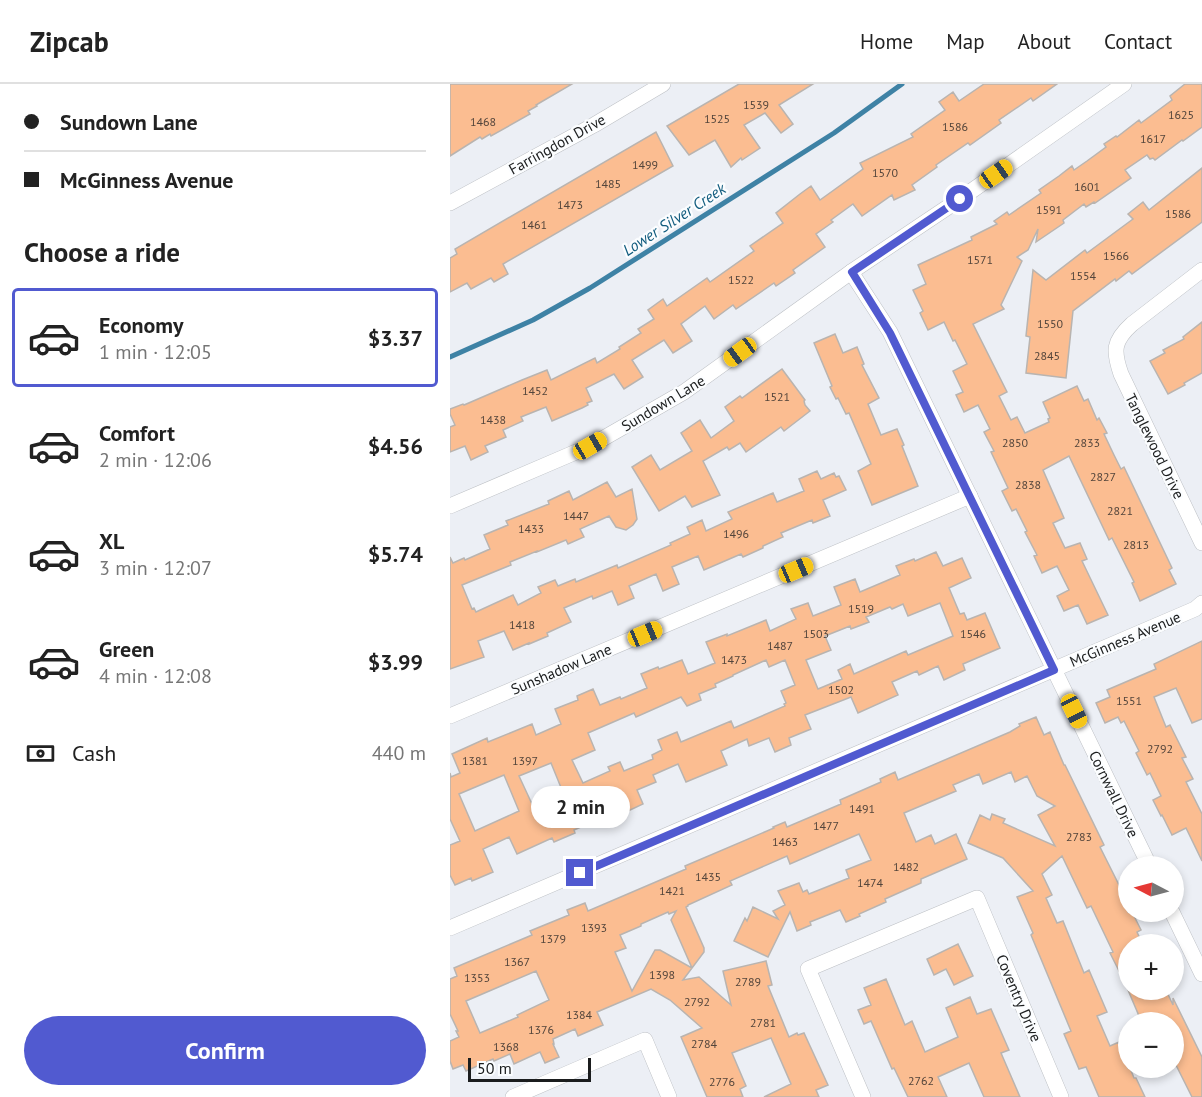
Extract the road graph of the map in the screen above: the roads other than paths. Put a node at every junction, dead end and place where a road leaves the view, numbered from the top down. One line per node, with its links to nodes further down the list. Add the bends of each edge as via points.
1 (663, 84): 3 (street, Farringdon Drive)
2 (1124, 84): 5 (street, Sundown Lane)
3 (450, 203)
4 (1202, 270): 8 (street, Tanglewood Drive, via 1132,324 1115,347 1121,374)
5 (852, 272): 6 (street, Cornwall Drive, via 890,333); 7 (street, Sundown Lane, via 684,392 590,446)
6 (970, 496): 10 (street, Cornwall Drive); 11 (street, Sunshadow Lane)
7 (450, 506)
8 (1200, 534)
9 (1202, 603): 10 (street, McGinness Avenue)
10 (1054, 670): 12 (street, Cornwall Drive); 14 (street, McGinness Avenue)
11 (450, 716)
12 (1145, 856)
13 (1177, 922): 15 (street)
14 (450, 928)
15 (1202, 974)
16 (513, 1097): 17 (street, via 645,1040)
17 (669, 1097)
18 (863, 1097): 19 (street, Coventry Drive, via 808,969 977,898)
19 (1061, 1097)

